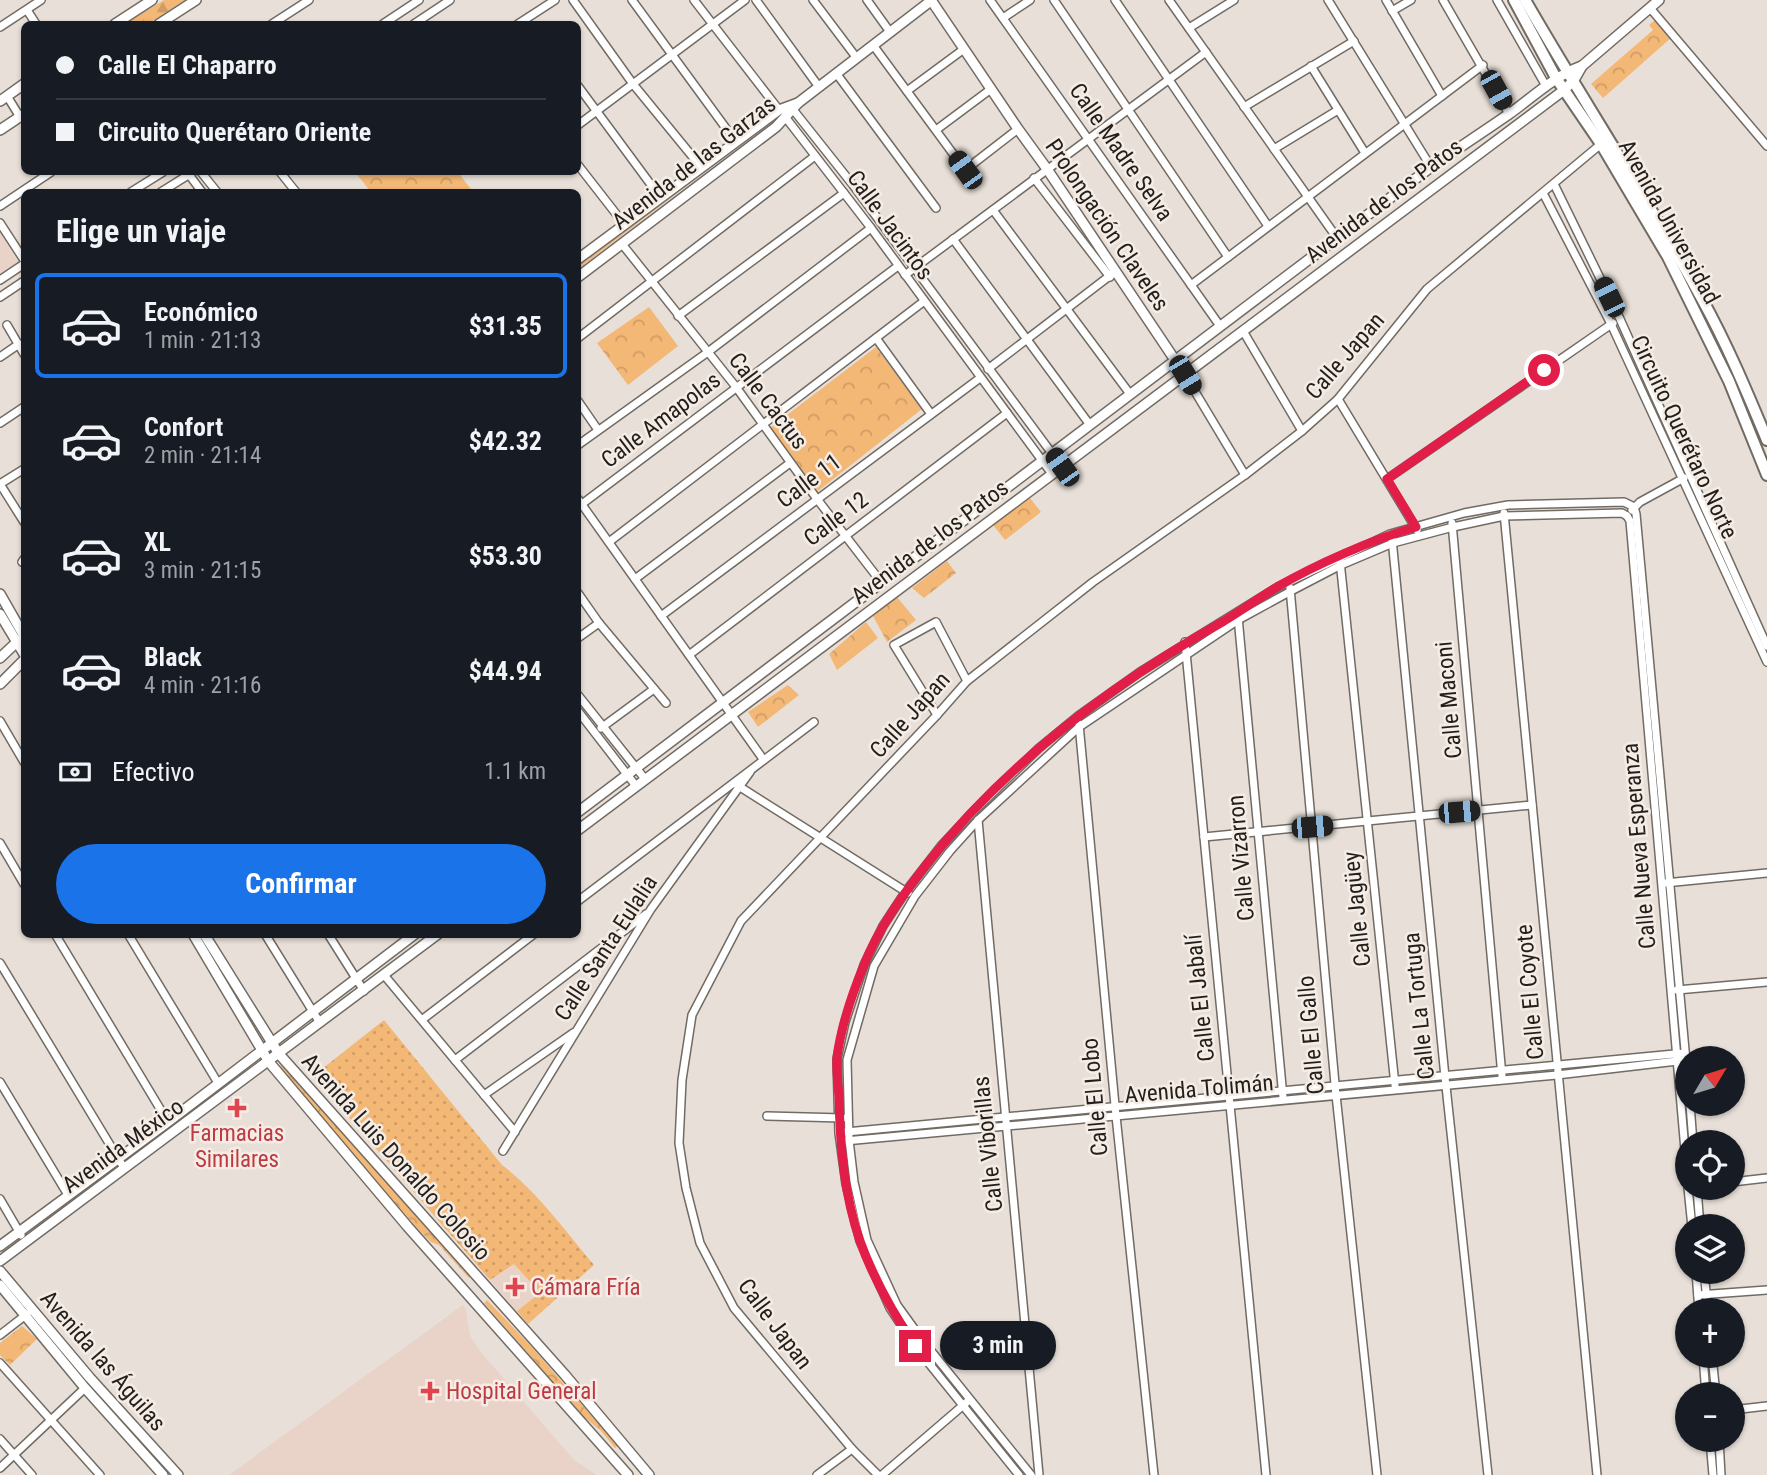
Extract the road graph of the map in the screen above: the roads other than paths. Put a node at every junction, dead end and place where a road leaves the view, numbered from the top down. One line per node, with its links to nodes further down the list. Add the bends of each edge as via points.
1 (41, 0): 31 (street)
2 (152, 0): 35 (street)
3 (196, 0): 36 (street)
4 (309, 0): 37 (street)
5 (419, 0): 38 (street)
6 (450, 0): 39 (street)
7 (555, 0): 40 (street)
8 (573, 0): 57 (street)
9 (632, 0): 49 (street)
10 (694, 0): 41 (street, Calle Jacintos)
11 (745, 0): 41 (street)
12 (756, 0): 60 (street)
13 (813, 0): 50 (street)
14 (867, 0): 44 (street)
15 (931, 0): 44 (street, Avenida de las Garzas); 47 (street, Prolongación Claveles)
16 (990, 0): 33 (street, Calle Madre Selva)
17 (1030, 0): 33 (street)
18 (1054, 0): 69 (street)
19 (1115, 0): 56 (street)
20 (1169, 0): 43 (street)
21 (1234, 0): 43 (street)
22 (1328, 0): 45 (street)
23 (1386, 0): 32 (street)
24 (1411, 0): 32 (street)
25 (1443, 0): 51 (street)
26 (1497, 0): 59 (street)
27 (1514, 0): 55 (main road, Avenida Universidad)
28 (1525, 0): 54 (main road, Avenida Universidad)
29 (1659, 0): 30 (street)
30 (1650, 8): 54 (street); 85 (street)
31 (27, 10): 34 (street); 42 (street)
32 (1392, 11): 65 (street)
33 (1003, 18): 82 (street, Calle Madre Selva)
34 (34, 21)
35 (120, 21)
36 (164, 21)
37 (277, 21)
38 (388, 21)
39 (418, 21)
40 (530, 21)
41 (712, 25): 49 (street); 70 (street, Calle Jacintos)
42 (0, 27)
43 (1189, 28): 48 (street)
44 (890, 32): 46 (street, Avenida de las Garzas)
45 (1354, 41): 52 (street); 78 (street)
46 (873, 45): 50 (street, Avenida de las Garzas); 64 (street)
47 (964, 49): 61 (street, Prolongación Claveles); 64 (street)
48 (1206, 52): 56 (street); 68 (street)
49 (672, 55): 57 (street); 83 (street)
50 (856, 57): 53 (street, Avenida de las Garzas)
51 (1483, 65): 65 (street); 73 (street)
52 (1311, 66): 68 (street); 71 (street)
53 (836, 74): 60 (street, Avenida de las Garzas); 111 (street)
54 (1570, 76): 55 (street, Avenida de los Patos); 63 (street, Avenida de los Patos); 167 (main road, Avenida Universidad, via 1704,302)
55 (1556, 78): 59 (street, Avenida de los Patos); 63 (main road, Avenida Universidad)
56 (1169, 79): 69 (street); 115 (street)
57 (633, 84): 72 (street); 89 (street)
58 (21, 86): 66 (street)
59 (1546, 86): 73 (street, Avenida de los Patos)
60 (819, 87): 67 (street, Avenida de las Garzas)
61 (991, 89): 79 (street, Prolongación Claveles); 81 (street)
62 (581, 90): 72 (street)
63 (1564, 90): 84 (main road, Avenida Universidad); 138 (street, Avenida de los Patos)
64 (907, 91): 81 (street)
65 (1442, 96): 78 (street)
66 (4, 98): 74 (street)
67 (794, 106): 70 (street, Avenida de las Garzas); 76 (street, Avenida de las Garzas); 125 (street, Calle Jacintos)
68 (1244, 107): 86 (street)
69 (1128, 109): 82 (street); 122 (street)
70 (779, 110): 76 (street, Calle Jacintos); 83 (street, Avenida de las Garzas)
71 (1338, 110): 86 (street); 87 (street)
72 (596, 111): 77 (street); 108 (street)
73 (1509, 114): 90 (street, Avenida de los Patos)
74 (21, 115)
75 (21, 117): 80 (street)
76 (786, 118): 88 (street, Calle Jacintos); 119 (street, Avenida de las Garzas)
77 (581, 123)
78 (1405, 124): 87 (street); 90 (street)
79 (1017, 129): 81 (street, via 965,170); 92 (street, Prolongación Claveles)
80 (0, 130)
81 (936, 130)
82 (1088, 139): 92 (street); 132 (street, Calle Madre Selva)
83 (736, 142): 89 (street, Avenida de las Garzas)
84 (1601, 144): 99 (street, Calle Japan); 177 (main road, Avenida Universidad, via 1701,321)
85 (1767, 146)
86 (1274, 149): 109 (street)
87 (1365, 153): 109 (street)
88 (815, 156): 106 (street, Calle Jacintos); 131 (street)
89 (701, 167): 108 (street, Avenida de las Garzas)
90 (1431, 167): 117 (street, Avenida de los Patos)
91 (581, 169): 114 (street)
92 (1048, 169): 98 (street); 126 (street, Prolongación Claveles)
93 (46, 175): 100 (street)
94 (158, 175): 101 (street)
95 (185, 175): 102 (street)
96 (203, 175): 103 (street)
97 (282, 175): 104 (street)
98 (1034, 178): 112 (street); 126 (street)
99 (1554, 184): 107 (street, Calle Japan); 139 (street, Circuito Querétaro Norte)
100 (26, 189)
101 (136, 189)
102 (165, 189)
103 (215, 189)
104 (294, 189)
105 (21, 192): 110 (street)
106 (844, 193): 116 (street, Calle Jacintos); 137 (street)
107 (1543, 193): 140 (street, Circuito Querétaro Norte); 157 (street, Calle Japan, via 1427,289)
108 (660, 197): 114 (street, Avenida de las Garzas)
109 (1308, 197): 115 (street); 117 (street)
110 (0, 206)
111 (936, 208)
112 (993, 209): 118 (street); 136 (street)
113 (0, 223): 120 (street)
114 (624, 224): 121 (street, Avenida de las Garzas)
115 (1268, 226): 122 (street)
116 (871, 228): 124 (street, Calle Jacintos); 149 (street)
117 (1337, 238): 135 (street, Avenida de los Patos)
118 (953, 239): 125 (street); 146 (street)
119 (622, 244): 127 (street, Avenida de las Garzas); 131 (street, Calle Cactus)
120 (21, 257)
121 (581, 257)
122 (1228, 257): 132 (street)
123 (21, 264): 129 (street)
124 (898, 266): 128 (street, Calle Jacintos); 155 (street, Calle Amapolas)
125 (915, 267): 128 (street); 152 (street, Calle Jacintos)
126 (1113, 274): 136 (street); 151 (street, Prolongación Claveles)
127 (581, 275)
128 (905, 275): 134 (street, Calle Jacintos)
129 (0, 280)
130 (21, 283): 133 (street)
131 (651, 283): 137 (street, Calle Cactus); 144 (street)
132 (1191, 285): 142 (street, Calle Madre Selva)
133 (0, 297)
134 (923, 303): 145 (street); 154 (street, Calle Jacintos)
135 (1251, 303): 138 (street); 142 (street, Avenida de los Patos)
136 (1068, 310): 146 (street); 156 (street)
137 (678, 316): 149 (street, Calle Cactus)
138 (1262, 317): 143 (street, Avenida de los Patos)
139 (1620, 319): 140 (street); 175 (street, Circuito Querétaro Norte)
140 (1611, 324): 178 (street); 179 (street, Circuito Querétaro Norte)
141 (7, 325): 147 (street)
142 (1220, 326): 151 (street, Avenida de los Patos)
143 (1243, 331): 153 (street, Avenida de los Patos); 166 (street)
144 (581, 336)
145 (876, 338): 161 (street); 163 (street)
146 (1027, 340): 152 (street); 164 (street)
147 (19, 344): 148 (street); 150 (street)
148 (21, 348)
149 (708, 352): 155 (street, Calle Cactus); 165 (street)
150 (0, 357)
151 (1176, 360): 153 (street, Prolongación Claveles); 156 (street, Avenida de los Patos)
152 (988, 369): 169 (street, Calle Jacintos)
153 (1185, 375): 172 (street, Avenida de los Patos); 176 (street, Prolongación Claveles)
154 (980, 378): 160 (street, Calle Jacintos); 161 (street, Calle 11)
155 (736, 387): 163 (street, Calle Cactus); 181 (street, Calle Amapolas)
156 (1130, 394): 164 (street, Avenida de los Patos)
157 (1338, 400): 166 (street, Calle Japan); 178 (street)
158 (581, 405): 165 (street)
159 (21, 409): 162 (street)
160 (1007, 413): 170 (street, Calle Jacintos); 193 (street, Calle 12)
161 (931, 414): 180 (street, Calle 11)
162 (0, 423)
163 (763, 425): 171 (street, Calle Cactus); 194 (street)
164 (1090, 425): 169 (street, Avenida de los Patos)
165 (598, 430): 168 (street)
166 (1302, 431): 176 (street, Calle Japan)
167 (1767, 440)
168 (581, 443)
169 (1052, 454): 170 (street, Avenida de los Patos); 172 (street, Calle Jacintos)
170 (1041, 461): 174 (street, Calle Jacintos); 198 (street, Avenida de los Patos)
171 (790, 463): 180 (street, Calle Cactus); 197 (street)
172 (1062, 467): 174 (street, Avenida de los Patos)
173 (21, 471): 187 (street, via 0,484)
174 (1052, 474): 226 (street, Avenida de los Patos)
175 (1690, 474): 179 (street); 212 (street, Circuito Querétaro Norte)
176 (1245, 475): 218 (street, Calle Japan, via 1093,582)
177 (1767, 475)
178 (1387, 479): 189 (street)
179 (1681, 479): 184 (street); 216 (street, Circuito Querétaro Norte)
180 (817, 499): 193 (street, Calle Cactus); 204 (street, Calle 11)
181 (581, 500)
182 (581, 502): 194 (street)
183 (1503, 506): 184 (street, via 1623,502); 185 (street, Calle El Coyote); 188 (street)
184 (1634, 508): 186 (street); 221 (street, Calle Nueva Esperanza)
185 (1504, 516): 186 (street); 190 (street); 241 (street, Calle El Coyote)
186 (1626, 516): 221 (street, Calle Nueva Esperanza)
187 (21, 517)
188 (1451, 517): 189 (street); 190 (street, Calle Maconi)
189 (1416, 527): 191 (street); 192 (street)
190 (1452, 527): 192 (street); 244 (street, Calle Maconi)
191 (1390, 534): 195 (street, Calle La Tortuga); 196 (street)
192 (1419, 536): 195 (street)
193 (845, 537): 198 (street, Calle Cactus); 213 (street, Calle 12)
194 (609, 542): 197 (street)
195 (1393, 543): 196 (street); 245 (street, Calle La Tortuga)
196 (1340, 561): 199 (street); 200 (street); 247 (street, Calle Jagüey)
197 (635, 579): 204 (street)
198 (881, 582): 223 (street, Avenida de los Patos)
199 (1288, 582): 200 (street, Calle El Gallo); 205 (street)
200 (1291, 591): 205 (street); 248 (street, Calle El Gallo)
201 (0, 594): 207 (street)
202 (581, 597): 206 (street)
203 (0, 614): 208 (street)
204 (661, 616): 213 (street)
205 (1238, 617): 211 (street); 214 (street); 250 (street, Calle Vizarron)
206 (599, 623): 209 (street); 220 (street)
207 (21, 635)
208 (21, 636)
209 (581, 636)
210 (21, 638): 215 (street)
211 (1185, 642): 214 (street, Calle El Jabalí); 228 (street)
212 (1767, 646)
213 (689, 655): 223 (street)
214 (1186, 655): 232 (street); 251 (street, Calle El Jabalí)
215 (0, 659)
216 (1767, 662)
217 (21, 663): 219 (street)
218 (967, 681): 227 (street, Calle Japan); 227 (street, via 936,622 894,645)
219 (0, 684)
220 (654, 689): 224 (street); 231 (street)
221 (1650, 697): 256 (street, Calle Nueva Esperanza)
222 (581, 699): 231 (street)
223 (722, 702): 226 (street); 236 (street, Avenida de los Patos)
224 (666, 703)
225 (581, 715): 233 (street)
226 (732, 715): 235 (street); 238 (street, Avenida de los Patos)
227 (937, 715): 252 (street, Calle Japan)
228 (1078, 716): 232 (street, Calle El Lobo); 242 (street)
229 (0, 721): 234 (street)
230 (814, 722): 235 (street, Calle Santa Eulalia)
231 (602, 727): 233 (street); 236 (street)
232 (1079, 727): 246 (street); 301 (street, Calle El Lobo)
233 (595, 733): 237 (street)
234 (21, 757)
235 (763, 759): 239 (street, Calle Santa Eulalia)
236 (636, 767): 237 (street, Avenida de los Patos); 238 (street)
237 (627, 774): 240 (street); 243 (street, Avenida de los Patos)
238 (645, 779): 240 (street, Avenida de los Patos)
239 (737, 785): 252 (street); 259 (street); 260 (street, Calle Santa Eulalia)
240 (636, 786): 249 (street, Avenida de los Patos)
241 (1532, 805): 244 (street); 291 (street, Calle El Coyote)
242 (975, 809): 246 (street, Calle Viborillas); 257 (street)
243 (581, 810)
244 (1478, 811): 245 (street); 292 (street, Calle Maconi)
245 (1420, 816): 247 (street); 293 (street, Calle La Tortuga)
246 (978, 820): 258 (street); 306 (street, Calle Viborillas)
247 (1367, 822): 248 (street); 296 (street, Calle Jagüey)
248 (1312, 827): 250 (street); 297 (street, Calle El Gallo)
249 (581, 828)
250 (1258, 832): 251 (street); 299 (street, Calle Vizarron)
251 (1204, 838): 300 (street, Calle El Jabalí)
252 (821, 839): 257 (street); 337 (street, Calle Japan, via 741,921 692,1015 679,1143 700,1243 734,1308)
253 (0, 843): 255 (street)
254 (1767, 873): 256 (street)
255 (21, 879)
256 (1665, 883): 274 (street, Calle Nueva Esperanza); 276 (street, Calle Nueva Esperanza)
257 (906, 891): 258 (street); 277 (street, via 883,926)
258 (915, 896): 278 (street, via 874,966)
259 (581, 899)
260 (652, 909): 282 (street, Calle Santa Eulalia); 289 (street)
261 (57, 938): 305 (street)
262 (130, 938): 295 (street)
263 (203, 938): 283 (street, Avenida Luis Donaldo Colosio)
264 (203, 938): 286 (street, Avenida Luis Donaldo Colosio)
265 (267, 938): 279 (street)
266 (331, 938): 272 (street)
267 (410, 938): 272 (street)
268 (433, 938): 271 (street)
269 (529, 938): 280 (street)
270 (0, 963): 310 (street)
271 (384, 975): 275 (street); 280 (street)
272 (356, 978): 275 (street); 279 (street)
273 (1767, 982): 274 (street)
274 (1681, 990): 276 (street); 285 (street, Calle Nueva Esperanza)
275 (363, 991): 281 (street)
276 (1670, 991): 284 (street, Calle Nueva Esperanza)
277 (850, 1005): 278 (street); 303 (street, via 837,1059)
278 (861, 1008): 304 (street, via 847,1060)
279 (312, 1011): 281 (street); 283 (street)
280 (423, 1019): 289 (street)
281 (320, 1023): 287 (street)
282 (575, 1032): 298 (street); 307 (street, Calle Santa Eulalia)
283 (271, 1043): 286 (street); 287 (street, Avenida Luis Donaldo Colosio)
284 (1679, 1046)
285 (1681, 1046)
286 (261, 1051): 290 (street, Avenida Luis Donaldo Colosio); 295 (street, Avenida México)
287 (279, 1054): 290 (street); 348 (street, Avenida Luis Donaldo Colosio)
288 (1675, 1058): 291 (street, Avenida Tolimán)
289 (455, 1060): 298 (street)
290 (269, 1062): 311 (street, Avenida México); 347 (street, Avenida Luis Donaldo Colosio)
291 (1557, 1071): 292 (street, Avenida Tolimán); 357 (street, Calle El Coyote)
292 (1502, 1076): 293 (street, Avenida Tolimán)
293 (1446, 1081): 296 (street, Avenida Tolimán); 356 (street, Calle La Tortuga)
294 (0, 1082): 314 (street)
295 (218, 1083): 305 (street, Avenida México)
296 (1395, 1086): 297 (street, Avenida Tolimán)
297 (1335, 1091): 299 (street, Avenida Tolimán); 355 (street, Calle El Gallo)
298 (484, 1095): 307 (street)
299 (1283, 1096): 300 (street, Avenida Tolimán)
300 (1229, 1101): 301 (street, Avenida Tolimán); 354 (street, Calle El Jabalí)
301 (1116, 1111): 306 (street, Avenida Tolimán); 353 (street, Calle El Lobo)
302 (767, 1116): 303 (street)
303 (839, 1118): 304 (street); 308 (street)
304 (848, 1118): 308 (street)
305 (168, 1122): 310 (street, Avenida México)
306 (1004, 1122): 308 (street, Avenida Tolimán); 352 (street, Calle Viborillas)
307 (515, 1132): 309 (street, Calle Santa Eulalia)
308 (844, 1137): 332 (street, via 860,1241 915,1346)
309 (503, 1151)
310 (118, 1159): 311 (street); 314 (street, Avenida México)
311 (124, 1168): 317 (street, Avenida México)
312 (1767, 1178): 313 (street)
313 (1745, 1181)
314 (68, 1195): 316 (street, Avenida México)
315 (0, 1199): 316 (street)
316 (19, 1231): 317 (street); 318 (street, Avenida México)
317 (26, 1241): 319 (street, Avenida México)
318 (0, 1246)
319 (0, 1261)
320 (0, 1271): 328 (street, Avenida las Águilas)
321 (1699, 1284): 325 (street)
322 (1703, 1284): 325 (street)
323 (0, 1285): 328 (street, Avenida las Águilas)
324 (1767, 1290): 325 (street)
325 (1702, 1295): 326 (street); 327 (street)
326 (1701, 1298)
327 (1703, 1298)
328 (28, 1313): 329 (street); 331 (street, Avenida las Águilas); 343 (street, Avenida las Águilas)
329 (0, 1335)
330 (0, 1363): 335 (street)
331 (85, 1388): 335 (street); 346 (street, Avenida las Águilas)
332 (968, 1402): 342 (street); 350 (street); 351 (street)
333 (1767, 1406): 334 (street)
334 (1745, 1409)
335 (52, 1421): 340 (street); 345 (street)
336 (0, 1439): 340 (street)
337 (852, 1449): 342 (street, Calle Japan); 349 (street)
338 (1711, 1452): 358 (street)
339 (1720, 1452): 359 (street)
340 (15, 1456): 341 (street); 344 (street)
341 (0, 1468)
342 (882, 1473)
343 (176, 1474)
344 (32, 1475)
345 (100, 1475)
346 (163, 1475)
347 (628, 1475)
348 (649, 1475)
349 (817, 1475)
350 (1019, 1475)
351 (1031, 1475)
352 (1039, 1475)
353 (1154, 1475)
354 (1266, 1475)
355 (1377, 1475)
356 (1488, 1475)
357 (1597, 1475)
358 (1713, 1475)
359 (1721, 1475)

